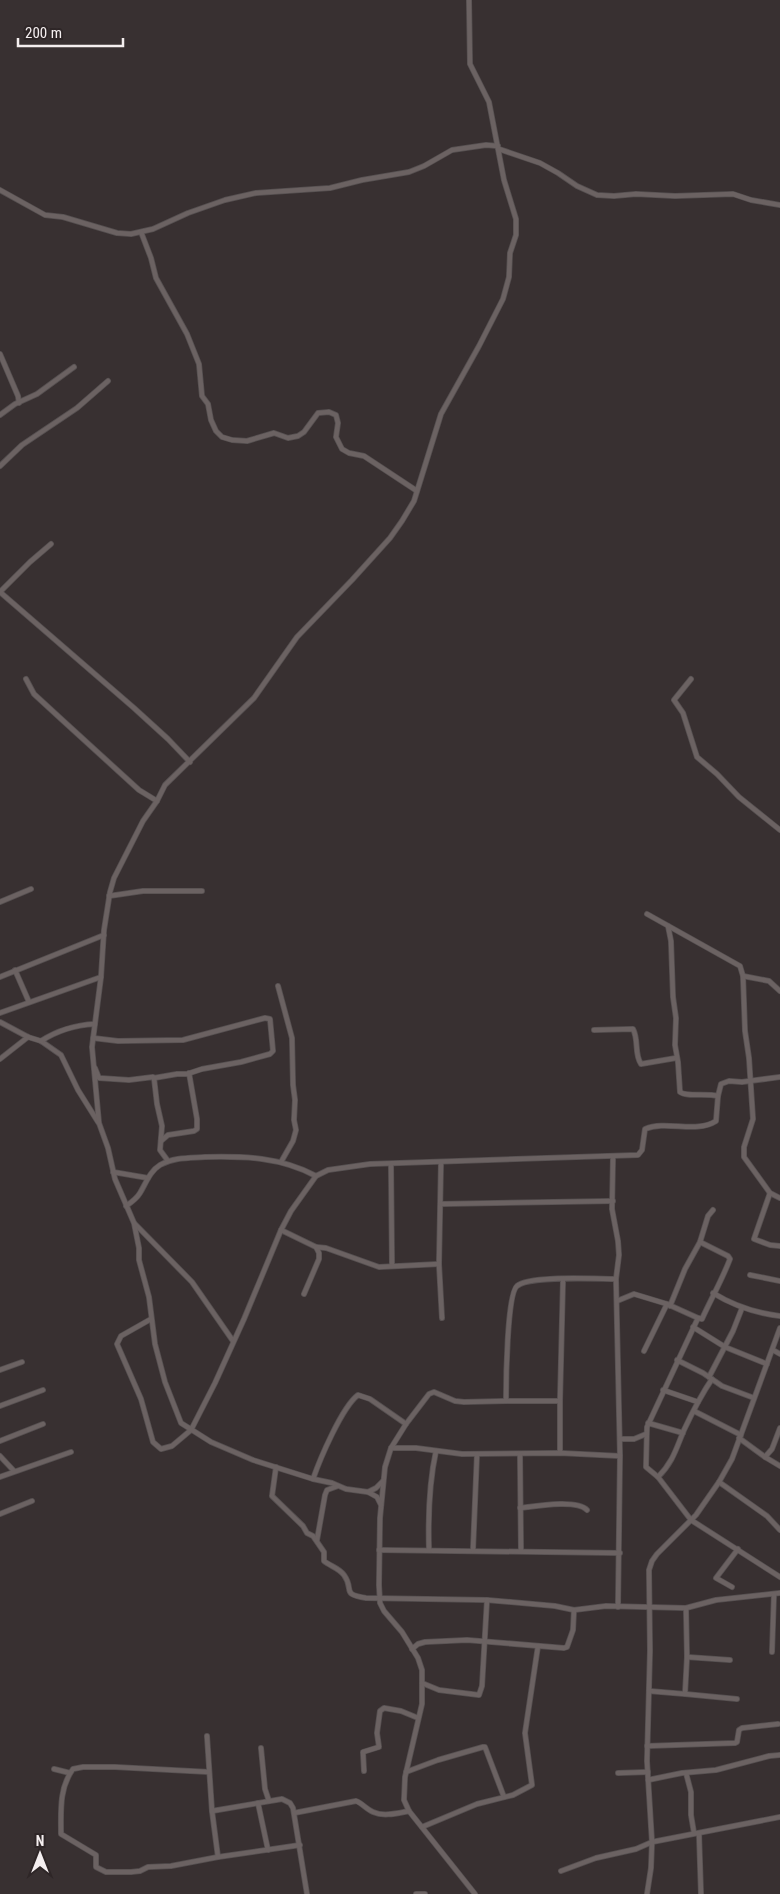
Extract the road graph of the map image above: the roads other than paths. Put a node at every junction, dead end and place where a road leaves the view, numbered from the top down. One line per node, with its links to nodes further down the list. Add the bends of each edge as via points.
1 (469, 0): 2 (street, via 470,64 489,102)
2 (498, 148): 4 (street, via 540,163 597,195 733,194); 5 (street, via 486,145 452,150 409,172 330,188 264,192 225,200); 12 (street, via 517,226 510,252 507,285 479,346 441,414)
3 (0, 190): 5 (street, via 45,215 117,233)
4 (780, 205)
5 (141, 232): 12 (street, via 156,278 197,359 202,396 208,404 216,431 222,437 247,441 274,433 288,438 298,436 318,413 329,412 336,415 336,437 342,449 364,456)
6 (0, 354): 9 (street)
7 (74, 367): 9 (street)
8 (108, 381): 11 (street, via 77,408 22,445)
9 (19, 403): 10 (street)
10 (0, 415)
11 (0, 466)
12 (417, 491): 17 (street, via 390,538 297,637 254,698)
13 (51, 544): 14 (street)
14 (0, 592): 17 (street, via 134,708)
15 (26, 679): 18 (street, via 34,694 139,790)
16 (691, 679): 19 (street, via 674,700 683,713 697,757)
17 (190, 762): 18 (street, via 165,785)
18 (157, 802): 22 (street, via 143,821 114,878)
19 (780, 830)
20 (31, 889): 23 (street)
21 (202, 891): 22 (street, via 143,891)
22 (109, 896): 26 (street)
23 (0, 902)
24 (647, 914): 25 (street)
25 (668, 926): 28 (street, via 740,966); 41 (street)
26 (104, 935): 27 (street); 30 (street)
27 (15, 970): 29 (street); 33 (street)
28 (743, 976): 32 (street, via 770,981); 47 (street)
29 (0, 977)
30 (101, 977): 33 (street); 36 (street)
31 (278, 986): 53 (street, via 292,1038 296,1130)
32 (780, 991)
33 (29, 1002): 34 (street)
34 (0, 1013)
35 (0, 1022): 38 (street)
36 (95, 1024): 39 (street); 40 (street, via 77,1025)
37 (594, 1030): 41 (street, via 633,1029 640,1064)
38 (28, 1038): 40 (street); 42 (street)
39 (93, 1038): 43 (street); 44 (street, via 118,1042 183,1040 270,1019 272,1053)
40 (40, 1041): 49 (street, via 61,1055)
41 (676, 1058): 48 (street, via 681,1094 709,1093)
42 (0, 1059)
43 (93, 1065): 46 (street, via 99,1078); 49 (street)
44 (188, 1074): 46 (street); 50 (street, via 197,1129 168,1135)
45 (780, 1077): 47 (street)
46 (154, 1078): 50 (street, via 162,1126)
47 (750, 1081): 48 (street, via 724,1082); 59 (street, via 753,1119 744,1146 744,1157)
48 (718, 1096): 51 (street, via 714,1123 648,1127 638,1155)
49 (99, 1123): 56 (street)
50 (161, 1140): 52 (street, via 161,1153)
51 (613, 1157): 54 (street); 61 (street)
52 (168, 1161): 53 (street, via 236,1156); 58 (street, via 158,1166)
53 (282, 1162): 57 (street)
54 (441, 1162): 55 (street); 62 (street)
55 (392, 1164): 57 (street, via 335,1169); 71 (street)
56 (113, 1172): 58 (street); 63 (street)
57 (316, 1176): 66 (street)
58 (148, 1178): 63 (street, via 138,1196)
59 (770, 1192): 60 (street); 68 (street, via 754,1239)
60 (780, 1198)
61 (613, 1201): 62 (street); 73 (street, via 618,1241)
62 (441, 1204): 70 (street)
63 (126, 1206): 65 (street)
64 (713, 1210): 67 (street)
65 (134, 1223): 84 (street); 87 (street, via 192,1282)
66 (280, 1230): 69 (street); 87 (street)
67 (700, 1242): 77 (street, via 730,1259); 79 (street)
68 (780, 1246)
69 (316, 1247): 71 (street, via 379,1266); 76 (street, via 318,1259)
70 (439, 1264): 71 (street); 82 (street)
71 (392, 1266)
72 (750, 1275): 75 (street)
73 (616, 1279): 74 (street); 78 (street)
74 (563, 1280): 100 (street, via 533,1280 516,1286 512,1291); 101 (street)
75 (780, 1281)
76 (304, 1294)
77 (713, 1294): 80 (street); 83 (street, via 702,1319)
78 (616, 1301): 79 (street, via 634,1294); 113 (street)
79 (669, 1305): 83 (street); 90 (street)
80 (742, 1308): 81 (street); 88 (street)
81 (780, 1316)
82 (442, 1318)
83 (698, 1318): 85 (street)
84 (151, 1319): 109 (street, via 165,1382 181,1423); 109 (street, via 121,1336 117,1344 133,1377 153,1442 158,1448 172,1446)
85 (694, 1327): 88 (street); 92 (street)
86 (780, 1328): 89 (street)
87 (233, 1341): 109 (street)
88 (725, 1347): 94 (street); 96 (street)
89 (773, 1350): 91 (street); 94 (street)
90 (644, 1351)
91 (780, 1354)
92 (677, 1360): 96 (street); 98 (street)
93 (22, 1362): 95 (street)
94 (767, 1364): 99 (street)
95 (0, 1370)
96 (711, 1378): 99 (street, via 722,1386); 102 (street)
97 (43, 1390): 103 (street)
98 (663, 1390): 102 (street); 105 (street)
99 (754, 1398): 112 (street)
100 (506, 1400): 101 (street); 107 (street, via 455,1401 434,1392)
101 (560, 1401): 120 (street)
102 (698, 1402): 104 (street)
103 (0, 1406)
104 (694, 1411): 110 (street); 112 (street)
105 (648, 1423): 110 (street); 111 (street)
106 (43, 1424): 114 (street)
107 (406, 1424): 115 (street); 129 (street, via 370,1399 358,1395 347,1407)
108 (780, 1428): 123 (street, via 772,1449)
109 (191, 1430): 125 (street, via 210,1442)
110 (683, 1432): 128 (street, via 668,1467)
111 (646, 1434): 113 (street, via 634,1439); 128 (street, via 646,1467)
112 (740, 1437): 123 (street); 131 (street)
113 (620, 1439): 122 (street)
114 (0, 1441)
115 (391, 1448): 116 (street); 130 (street)
116 (436, 1450): 118 (street); 144 (street, via 428,1519)
117 (71, 1452): 126 (street)
118 (477, 1454): 119 (street); 145 (street)
119 (520, 1454): 120 (street); 136 (street)
120 (560, 1454): 122 (street)
121 (0, 1456): 126 (street)
122 (620, 1456): 147 (street)
123 (765, 1457): 124 (street)
124 (780, 1466)
125 (276, 1467): 129 (street); 141 (street, via 272,1496)
126 (14, 1472): 127 (street)
127 (0, 1477)
128 (658, 1477): 139 (street)
129 (313, 1479): 132 (street)
130 (384, 1479): 133 (street); 135 (street)
131 (719, 1482): 139 (street); 140 (street, via 767,1516)
132 (338, 1486): 133 (street); 141 (street, via 327,1490 325,1495)
133 (368, 1492): 135 (street, via 377,1497)
134 (32, 1502): 138 (street)
135 (381, 1505): 143 (street)
136 (520, 1508): 137 (street, via 575,1503); 146 (street)
137 (587, 1510)
138 (0, 1514)
139 (691, 1520): 142 (street); 154 (street, via 652,1561 648,1583)
140 (780, 1530)
141 (317, 1540): 151 (street, via 326,1563 343,1574 351,1595)
142 (738, 1549): 148 (street); 149 (street, via 716,1578)
143 (379, 1550): 144 (street); 151 (street)
144 (429, 1550): 145 (street)
145 (473, 1550): 146 (street)
146 (521, 1551): 147 (street)
147 (620, 1553): 153 (street)
148 (780, 1577)
149 (732, 1587)
150 (777, 1594): 155 (street, via 716,1600); 160 (street)
151 (380, 1598): 152 (street); 159 (street, via 384,1611)
152 (487, 1600): 156 (street); 157 (street)
153 (618, 1607): 154 (street); 156 (street)
154 (649, 1608): 155 (street); 164 (street)
155 (686, 1608): 161 (street)
156 (574, 1610): 158 (street, via 573,1630 567,1647)
157 (484, 1640): 158 (street); 159 (street, via 425,1642); 163 (street, via 479,1695 439,1690)
158 (538, 1646): 182 (street, via 525,1733 532,1784 522,1792)
159 (412, 1649): 163 (street, via 420,1665)
160 (772, 1652)
161 (687, 1657): 162 (street); 165 (street)
162 (730, 1660)
163 (422, 1683): 167 (street)
164 (648, 1691): 165 (street); 170 (street)
165 (685, 1694): 166 (street)
166 (737, 1699)
167 (418, 1718): 174 (street, via 401,1711 380,1710 379,1747 363,1752); 176 (street)
168 (778, 1724): 170 (street, via 742,1728 735,1743)
169 (207, 1736): 175 (street)
170 (646, 1746): 177 (street)
171 (261, 1748): 183 (street)
172 (780, 1755): 180 (street, via 716,1770)
173 (54, 1769): 178 (street)
174 (364, 1771)
175 (209, 1772): 178 (street, via 83,1767); 186 (street)
176 (406, 1772): 182 (street, via 485,1747); 185 (street, via 403,1794)
177 (648, 1772): 179 (street); 181 (street)
178 (70, 1773): 194 (street, via 60,1806 61,1834 96,1855 95,1864 106,1872 140,1871 148,1867)
179 (618, 1773)
180 (686, 1773): 181 (street); 190 (street, via 691,1792 691,1816)
181 (648, 1780): 191 (street)
182 (504, 1797): 189 (street, via 477,1804)
183 (269, 1801): 184 (street); 187 (street, via 286,1800)
184 (258, 1803): 186 (street); 193 (street)
185 (409, 1810): 187 (street, via 379,1814 356,1801); 189 (street)
186 (212, 1811): 194 (street)
187 (294, 1813): 192 (street)
188 (780, 1817): 190 (street)
189 (422, 1827): 199 (street)
190 (697, 1833): 191 (street); 201 (street)
191 (652, 1842): 195 (street); 200 (street)
192 (300, 1845): 193 (street); 196 (street)
193 (268, 1850): 194 (street)
194 (218, 1857)
195 (561, 1871)
196 (307, 1894)
197 (416, 1894): 198 (street)
198 (425, 1894)
199 (475, 1894)
200 (648, 1894)
201 (701, 1894)

